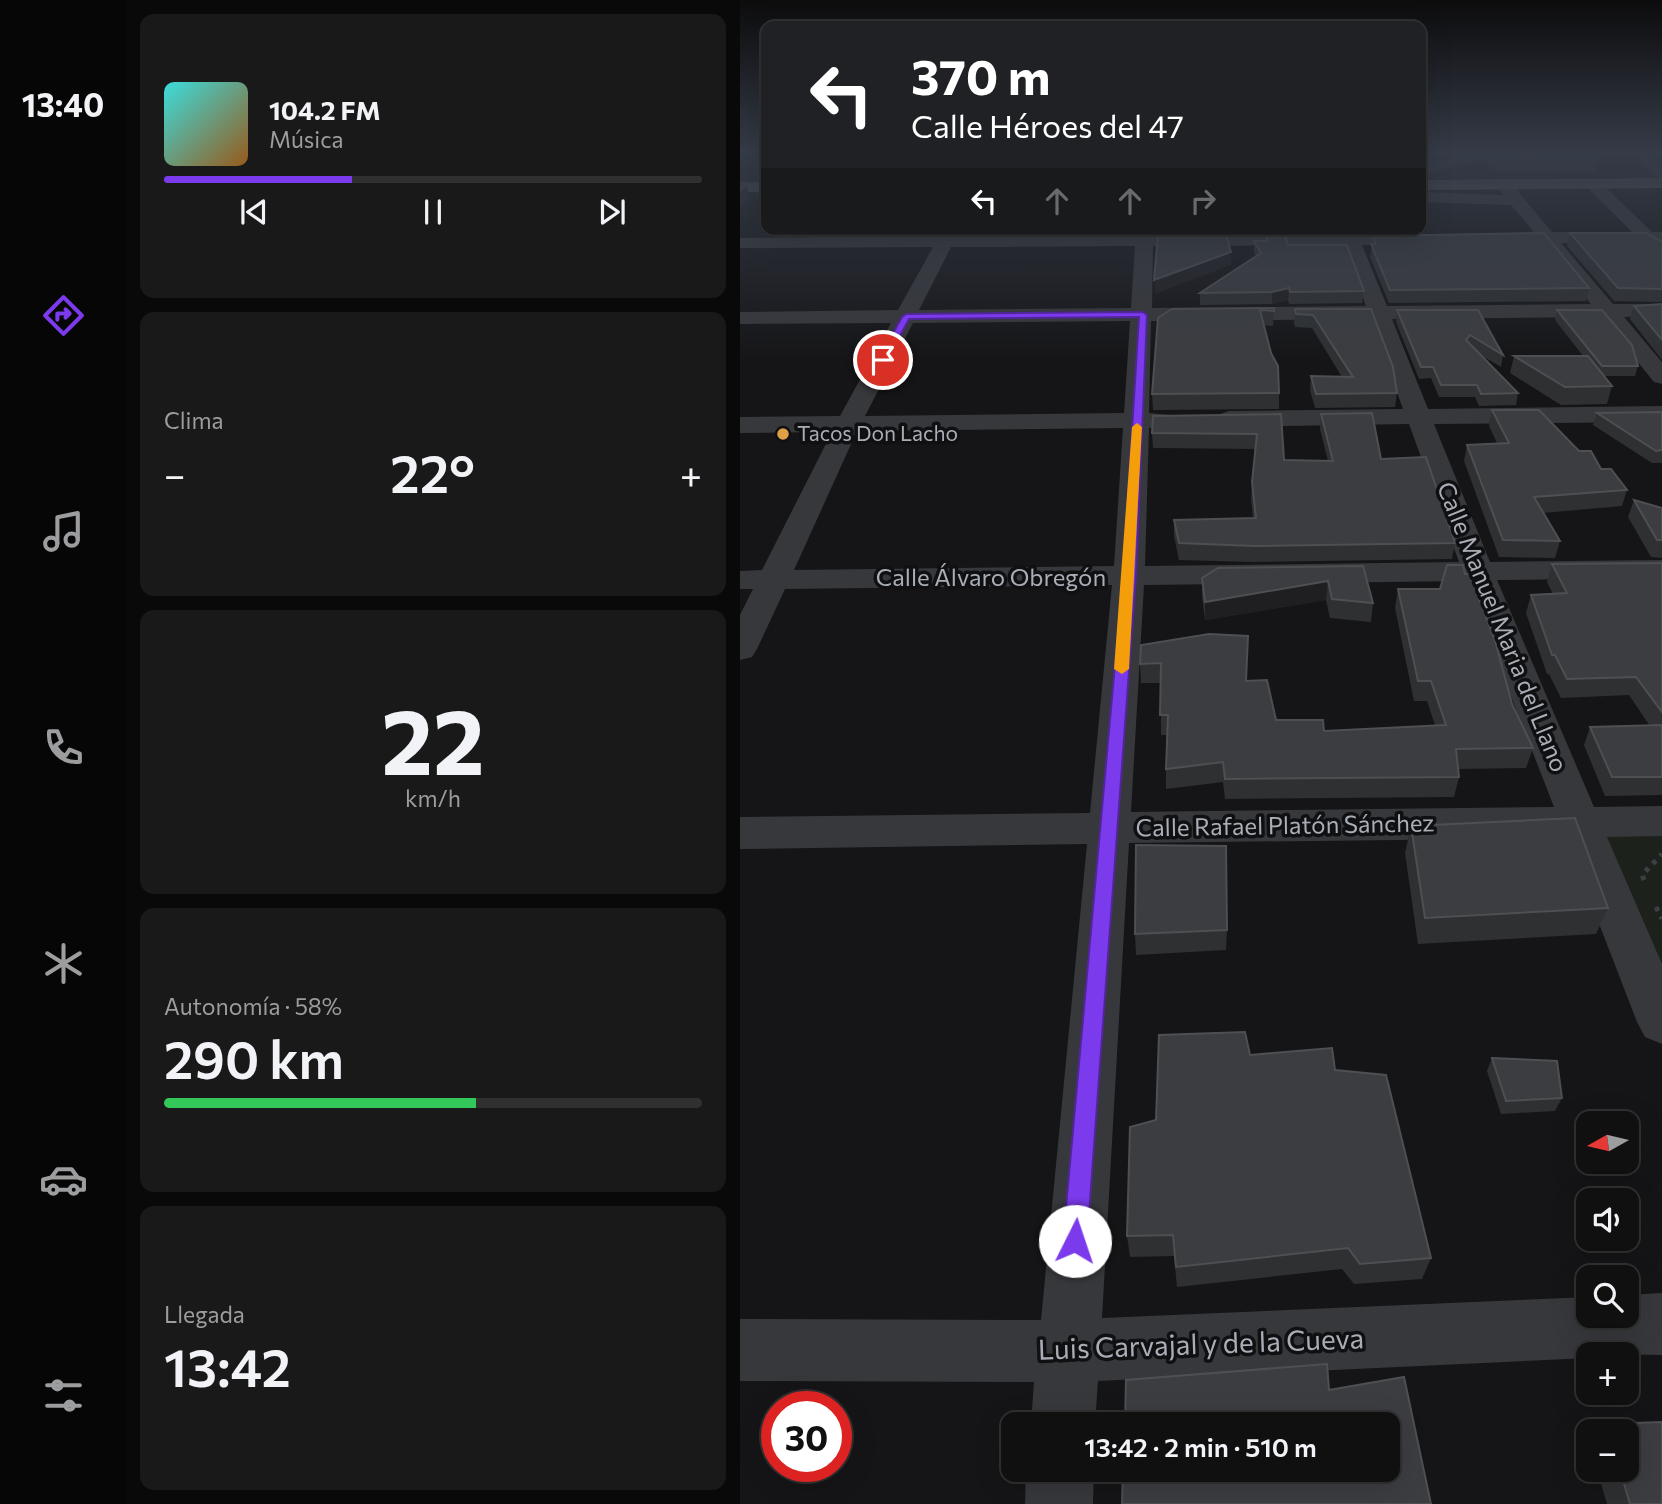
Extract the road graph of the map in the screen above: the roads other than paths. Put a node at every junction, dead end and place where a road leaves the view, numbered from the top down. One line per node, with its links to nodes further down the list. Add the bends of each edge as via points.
1 (1536, 222): 11 (street)
2 (1638, 222): 9 (street)
3 (758, 225): 13 (street)
4 (1047, 235): 8 (street)
5 (1145, 235): 18 (street)
6 (1349, 235): 17 (street, Calle Manuel Maria del Llano)
7 (1368, 235): 12 (street)
8 (949, 236): 13 (street); 19 (street)
9 (1655, 237): 11 (street); 14 (street)
10 (1470, 238): 11 (street)
11 (1549, 238): 16 (street)
12 (1444, 239)
13 (740, 243)
14 (1662, 250)
15 (1662, 310): 16 (street)
16 (1608, 311): 17 (street); 21 (street)
17 (1379, 312): 18 (street); 23 (street, Calle Manuel Maria del Llano)
18 (1143, 315): 19 (street); 24 (street)
19 (906, 317): 20 (street); 25 (street)
20 (740, 318)
21 (1662, 377)
22 (1662, 414): 23 (street)
23 (1418, 416): 24 (street); 28 (street, Calle Manuel Maria del Llano)
24 (1137, 421): 25 (street); 29 (street)
25 (848, 424): 26 (street); 30 (street)
26 (740, 425)
27 (1662, 569): 28 (street, Calle Álvaro Obregón)
28 (1478, 572): 29 (street, Calle Álvaro Obregón); 34 (street, Calle Manuel Maria del Llano)
29 (1129, 576): 30 (street, Calle Álvaro Obregón); 35 (street)
30 (775, 579): 31 (street, Calle Álvaro Obregón); 32 (street)
31 (740, 580)
32 (740, 649)
33 (1662, 821): 34 (street, Calle Rafael Platón Sánchez)
34 (1581, 822): 35 (street, Calle Rafael Platón Sánchez); 37 (street, Calle Manuel Maria del Llano)
35 (1108, 829): 36 (street, Calle Rafael Platón Sánchez); 40 (street)
36 (740, 832)
37 (1662, 1022)
38 (1662, 1324): 40 (street, Luis Carvajal y de la Cueva)
39 (740, 1350): 40 (street, Luis Carvajal y de la Cueva)
40 (1067, 1351): 41 (street)
41 (1064, 1412)
42 (1060, 1482): 43 (street)
43 (1059, 1504)

